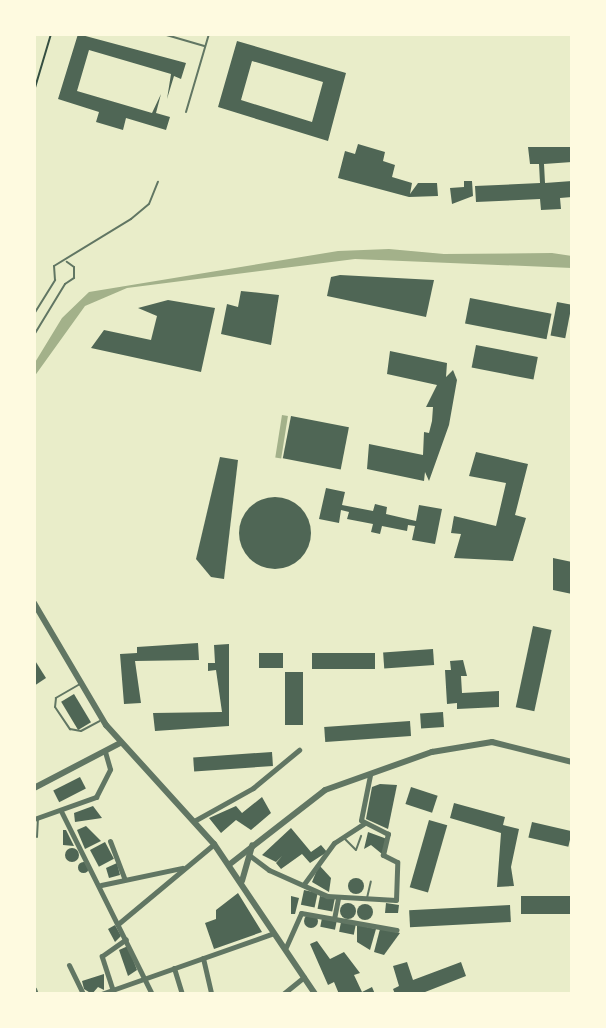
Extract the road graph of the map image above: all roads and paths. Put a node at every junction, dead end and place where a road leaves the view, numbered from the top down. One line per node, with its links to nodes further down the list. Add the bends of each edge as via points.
1 (51, 34): 5 (path)
2 (163, 34): 4 (lane)
3 (209, 34): 4 (lane)
4 (205, 47): 6 (lane)
5 (34, 91)
6 (186, 112)
7 (158, 182): 8 (lane, via 140,211)
8 (64, 261): 9 (lane, via 54,266 55,280); 10 (lane, via 74,267 74,278)
9 (34, 314)
10 (34, 335)
11 (34, 603): 14 (street)
12 (572, 647): 13 (street)
13 (572, 675)
14 (81, 684): 15 (street); 15 (lane, via 54,702 67,728 81,731)
15 (103, 719): 16 (street)
16 (120, 743): 18 (street); 24 (street)
17 (299, 750): 24 (street, via 253,788)
18 (105, 751): 21 (street); 22 (street, via 110,769 100,792 88,803)
19 (572, 762): 20 (street, via 510,744 475,743)
20 (370, 775): 25 (street); 31 (street, via 325,790)
21 (34, 788)
22 (61, 811): 23 (street); 39 (street)
23 (36, 819): 27 (lane)
24 (194, 821): 30 (street)
25 (363, 824): 28 (street); 41 (street, via 387,833 383,855 397,864 396,900)
26 (361, 836): 28 (lane, via 356,850)
27 (37, 837)
28 (343, 837): 38 (street, via 326,859 314,864)
29 (110, 841): 35 (street)
30 (214, 844): 33 (street); 34 (street)
31 (254, 844): 32 (street); 33 (street)
32 (249, 855): 37 (street); 38 (street)
33 (230, 864): 37 (street)
34 (184, 868): 35 (street); 43 (street)
35 (124, 878): 39 (street)
36 (371, 881): 41 (lane)
37 (242, 882): 45 (street)
38 (304, 884): 40 (street)
39 (101, 885): 43 (street)
40 (338, 898): 41 (street); 42 (street)
41 (367, 900)
42 (334, 919): 44 (street); 47 (street, via 300,913 294,939)
43 (118, 924): 46 (street)
44 (396, 930)
45 (276, 932): 47 (street); 48 (street)
46 (126, 939): 52 (street); 53 (street, via 102,956)
47 (286, 947): 51 (street)
48 (203, 958): 50 (street); 58 (street)
49 (69, 965): 54 (street)
50 (174, 968): 52 (street); 57 (street)
51 (304, 977): 59 (street); 60 (street)
52 (147, 978): 53 (street); 56 (street)
53 (114, 992): 55 (street)
54 (83, 994)
55 (101, 994)
56 (152, 994)
57 (182, 994)
58 (211, 994)
59 (283, 994)
60 (315, 994)

